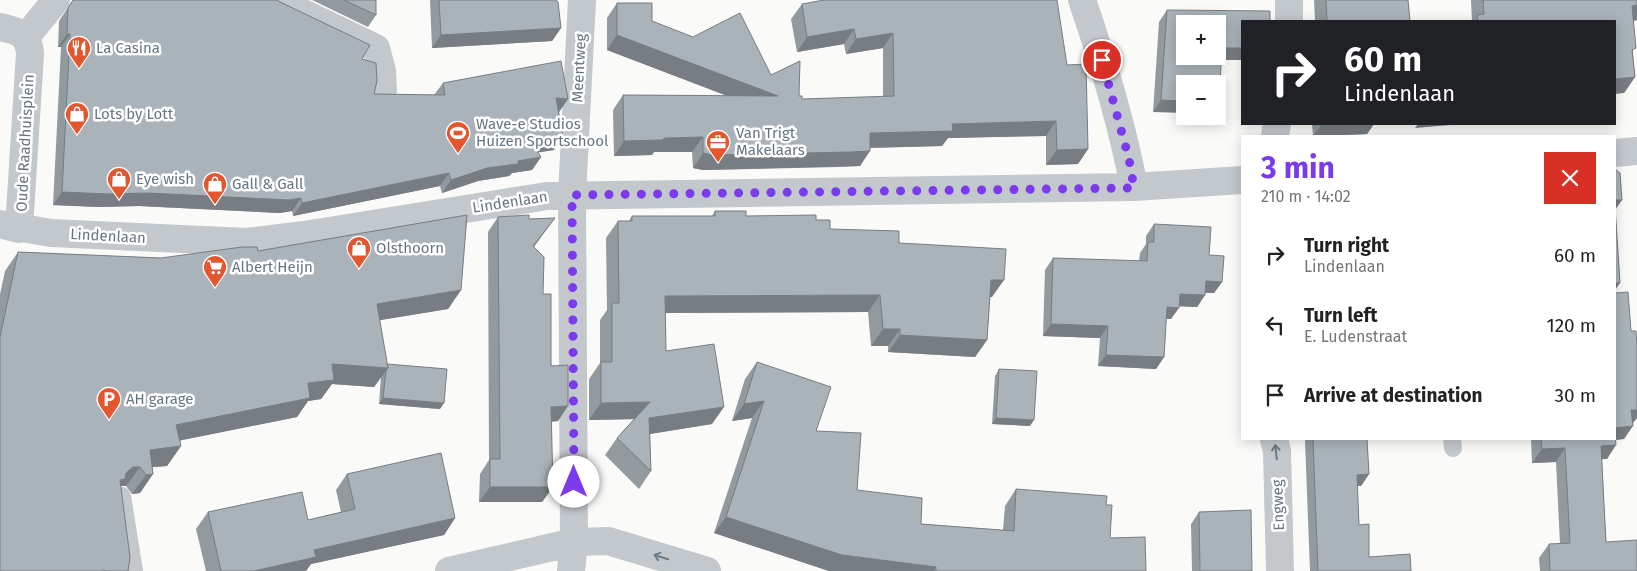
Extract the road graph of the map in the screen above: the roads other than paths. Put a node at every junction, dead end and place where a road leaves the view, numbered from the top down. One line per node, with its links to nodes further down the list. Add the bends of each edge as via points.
1 (56, 0): 8 (street)
2 (276, 0): 9 (street, via 376,48)
3 (582, 0): 14 (street, Meentweg)
4 (1082, 0): 13 (street, via 1102,60)
5 (1289, 0): 6 (street)
6 (1289, 20)
7 (0, 27): 8 (street, via 20,32)
8 (26, 37): 15 (street, Oude Raadhuisplein, via 30,54)
9 (383, 90)
10 (1637, 151): 11 (street)
11 (1616, 153)
12 (1241, 180): 13 (street, Lindenlaan)
13 (1134, 188): 14 (street, Lindenlaan)
14 (572, 195): 15 (street, Lindenlaan, via 547,196 247,242 51,234); 18 (street, Meentweg)
15 (10, 226)
16 (1274, 440): 23 (street, Engweg, one-way to 16)
17 (122, 496): 19 (lane)
18 (574, 542): 20 (street); 21 (street, Meentweg); 22 (street, one-way to 18, via 608,541)
19 (134, 571)
20 (449, 571)
21 (571, 571)
22 (708, 571)
23 (1280, 571)

